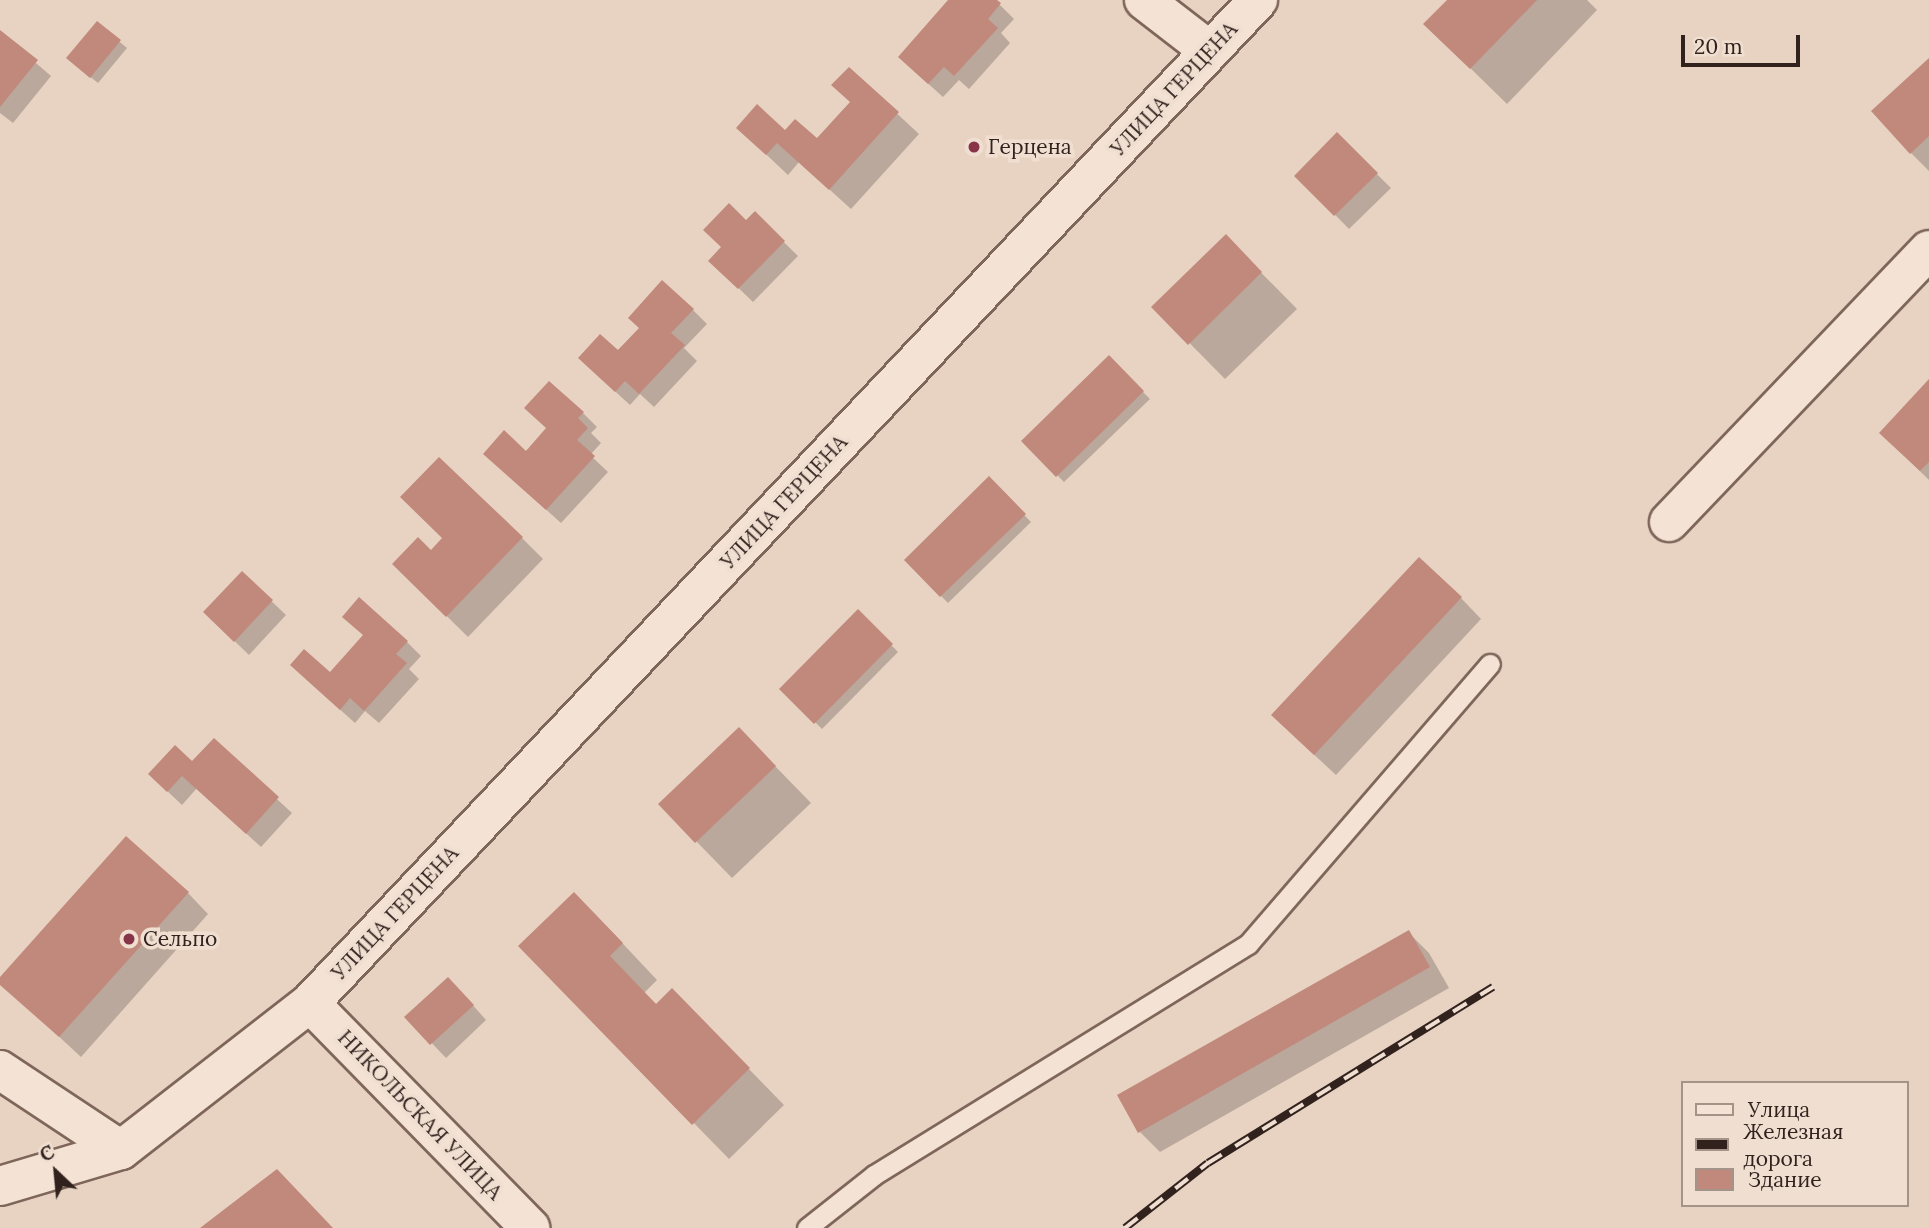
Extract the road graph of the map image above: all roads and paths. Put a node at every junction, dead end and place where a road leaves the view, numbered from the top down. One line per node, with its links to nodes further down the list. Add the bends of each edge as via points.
1 (1144, 0): 3 (main road)
2 (1258, 0): 3 (main road, УЛИЦА ГЕРЦЕНА)
3 (1210, 51): 7 (main road, УЛИЦА ГЕРЦЕНА)
4 (1929, 250): 5 (main road)
5 (1669, 522)
6 (1490, 664): 12 (lane, via 1248,944 874,1175)
7 (310, 1003): 9 (main road, УЛИЦА ГЕРЦЕНА); 11 (main road, НИКОЛЬСКАЯ УЛИЦА)
8 (0, 1070): 9 (main road)
9 (121, 1150): 10 (main road)
10 (0, 1186)
11 (530, 1228)
12 (807, 1228)

